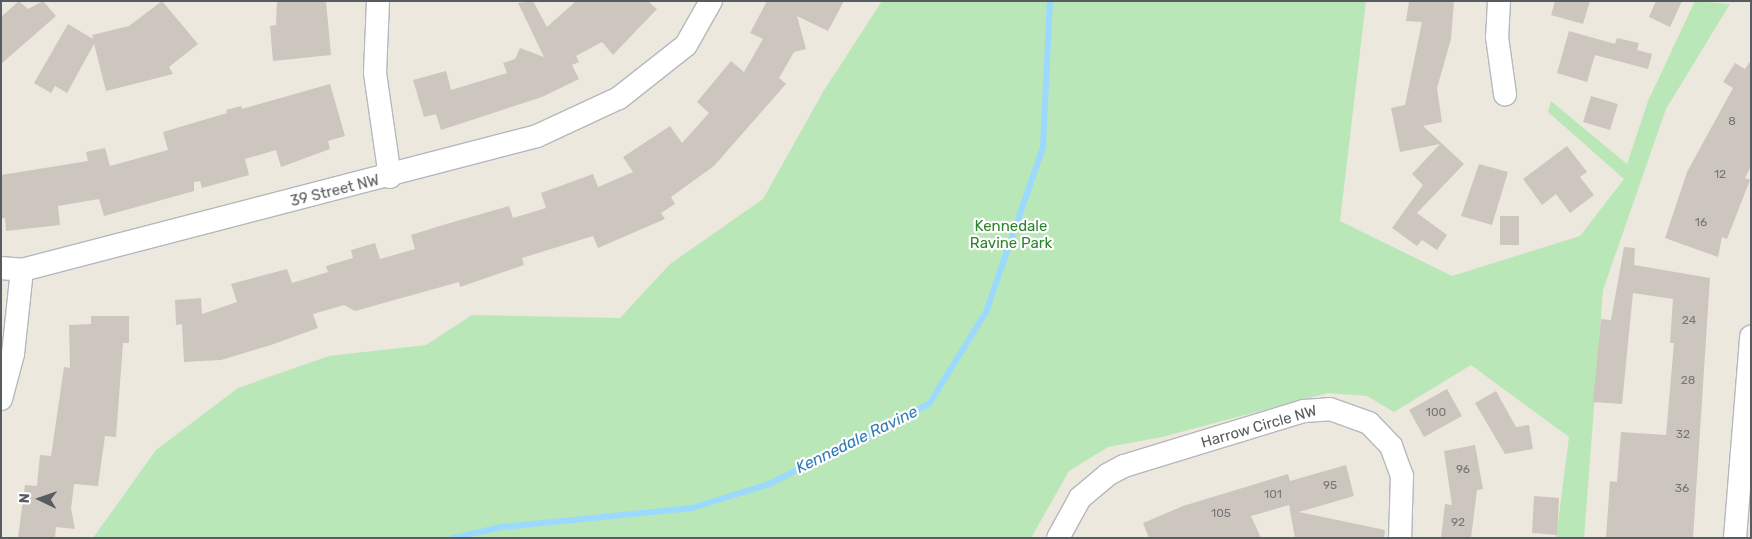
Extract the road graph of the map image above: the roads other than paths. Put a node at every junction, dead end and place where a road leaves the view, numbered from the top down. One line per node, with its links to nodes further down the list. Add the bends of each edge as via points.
1 (378, 1): 5 (street, via 375,73)
2 (711, 1): 5 (street, 39 Street NW, via 686,45 619,98 537,136)
3 (1499, 1): 4 (street, via 1497,37)
4 (1505, 94)
5 (390, 177): 6 (street, 39 Street NW)
6 (12, 269): 8 (street, via 14,354)
7 (1751, 337): 9 (street)
8 (1, 399)
9 (1746, 466): 12 (street)
10 (1058, 538): 11 (street, Harrow Circle NW, via 1080,498 1107,475 1124,466 1304,411 1330,409 1369,423 1391,446 1402,476)
11 (1400, 538)
12 (1735, 538)

